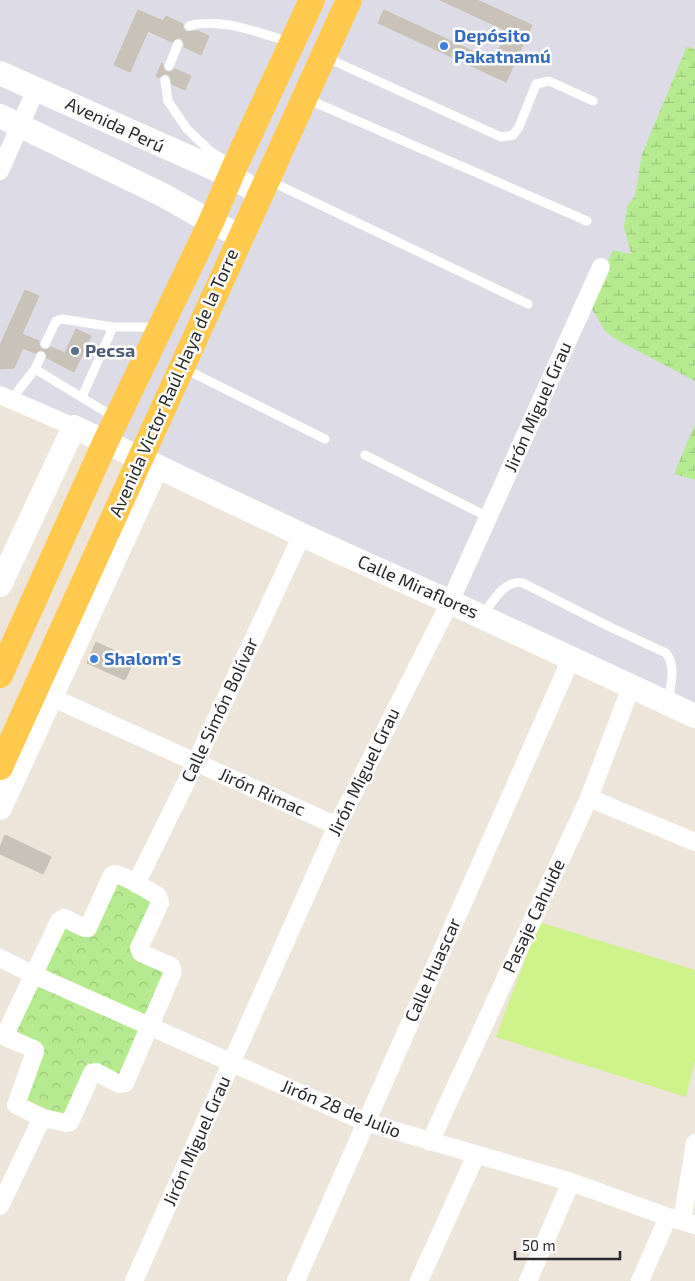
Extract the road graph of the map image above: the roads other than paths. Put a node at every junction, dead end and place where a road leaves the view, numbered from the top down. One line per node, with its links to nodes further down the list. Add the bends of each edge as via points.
1 (312, 0): 4 (main road, Avenida Victor Raúl Haya de la Torre)
2 (349, 0): 6 (main road, Avenida Victor Raúl Haya de la Torre)
3 (189, 26): 4 (lane, via 200,23 228,25)
4 (293, 42): 16 (main road, Avenida Victor Raúl Haya de la Torre)
5 (178, 44): 7 (lane)
6 (323, 56): 11 (main road, Avenida Victor Raúl Haya de la Torre); 12 (lane, via 501,137 513,135 519,127 536,84 549,81)
7 (169, 66)
8 (0, 73): 10 (main road, Avenida Perú)
9 (165, 80): 16 (lane, via 168,101 187,129)
10 (36, 89): 14 (street); 16 (main road, Avenida Perú)
11 (304, 98): 17 (main road, Avenida Victor Raúl Haya de la Torre); 18 (lane)
12 (593, 101)
13 (0, 116): 14 (main road)
14 (21, 126): 15 (street); 19 (main road)
15 (0, 171)
16 (233, 172): 17 (main road, Avenida Perú); 19 (main road, Avenida Victor Raúl Haya de la Torre)
17 (264, 187): 20 (main road, Avenida Victor Raúl Haya de la Torre); 22 (lane)
18 (587, 221)
19 (211, 222): 20 (main road); 24 (main road, Avenida Victor Raúl Haya de la Torre)
20 (241, 236): 27 (main road, Avenida Victor Raúl Haya de la Torre)
21 (601, 267): 37 (street, Jirón Miguel Grau)
22 (528, 304)
23 (113, 326): 24 (lane); 25 (lane, via 62,319 56,321); 30 (lane)
24 (160, 327): 31 (main road, Avenida Victor Raúl Haya de la Torre)
25 (45, 344)
26 (41, 356): 28 (lane)
27 (182, 367): 33 (lane); 36 (main road, Avenida Victor Raúl Haya de la Torre)
28 (35, 369): 29 (lane); 30 (lane)
29 (5, 398): 32 (street)
30 (82, 398): 31 (lane)
31 (116, 419): 34 (main road, Avenida Victor Raúl Haya de la Torre)
32 (74, 427): 34 (main road, Calle Miraflores); 39 (main road)
33 (325, 439)
34 (105, 443): 36 (main road, Calle Miraflores); 43 (main road, Avenida Victor Raúl Haya de la Torre)
35 (365, 455): 37 (lane)
36 (149, 462): 38 (main road, Calle Miraflores); 45 (main road); 49 (main road, Avenida Victor Raúl Haya de la Torre)
37 (488, 517): 40 (street, Jirón Miguel Grau)
38 (302, 535): 40 (main road, Calle Miraflores); 48 (street, Calle Simón Bolívar)
39 (0, 585)
40 (450, 602): 41 (main road, Calle Miraflores); 52 (street, Jirón Miguel Grau)
41 (482, 616): 42 (main road, Calle Miraflores); 46 (lane, via 508,584 523,583 666,653 672,667)
42 (571, 659): 44 (main road, Calle Miraflores); 60 (street, Calle Huascar)
43 (0, 675)
44 (631, 687): 46 (main road, Calle Miraflores); 50 (street, Pasaje Cahuide)
45 (51, 697): 48 (street, Jirón Rimac); 51 (main road)
46 (668, 703): 47 (main road, Calle Miraflores)
47 (695, 716)
48 (196, 762): 52 (street, Jirón Rimac); 54 (street, Calle Simón Bolívar)
49 (0, 766)
50 (589, 798): 53 (street); 61 (street, Pasaje Cahuide)
51 (0, 808)
52 (337, 826): 58 (street, Jirón Miguel Grau)
53 (695, 842)
54 (136, 884): 56 (street, via 118,874 112,875 88,928 61,918); 57 (street, via 158,896 160,903 139,951 171,966 173,972)
55 (0, 958): 56 (street, Jirón 28 de Julio)
56 (32, 974): 57 (street, Jirón 28 de Julio); 59 (street, via 5,1035 34,1049 16,1105)
57 (149, 1026): 58 (street, Jirón 28 de Julio); 59 (street, via 125,1083 119,1084 92,1073 70,1122)
58 (232, 1064): 60 (street, Jirón 28 de Julio); 67 (street, Jirón Miguel Grau)
59 (42, 1118): 65 (street)
60 (366, 1122): 61 (street, Jirón 28 de Julio); 68 (street, Calle Huascar)
61 (430, 1142): 63 (street, Jirón 28 de Julio)
62 (695, 1143): 66 (street)
63 (476, 1156): 64 (street, Jirón 28 de Julio); 69 (street)
64 (571, 1182): 66 (street, Jirón 28 de Julio); 70 (street)
65 (0, 1206)
66 (682, 1221): 71 (street)
67 (134, 1281)
68 (296, 1281)
69 (419, 1281)
70 (528, 1281)
71 (640, 1281)

